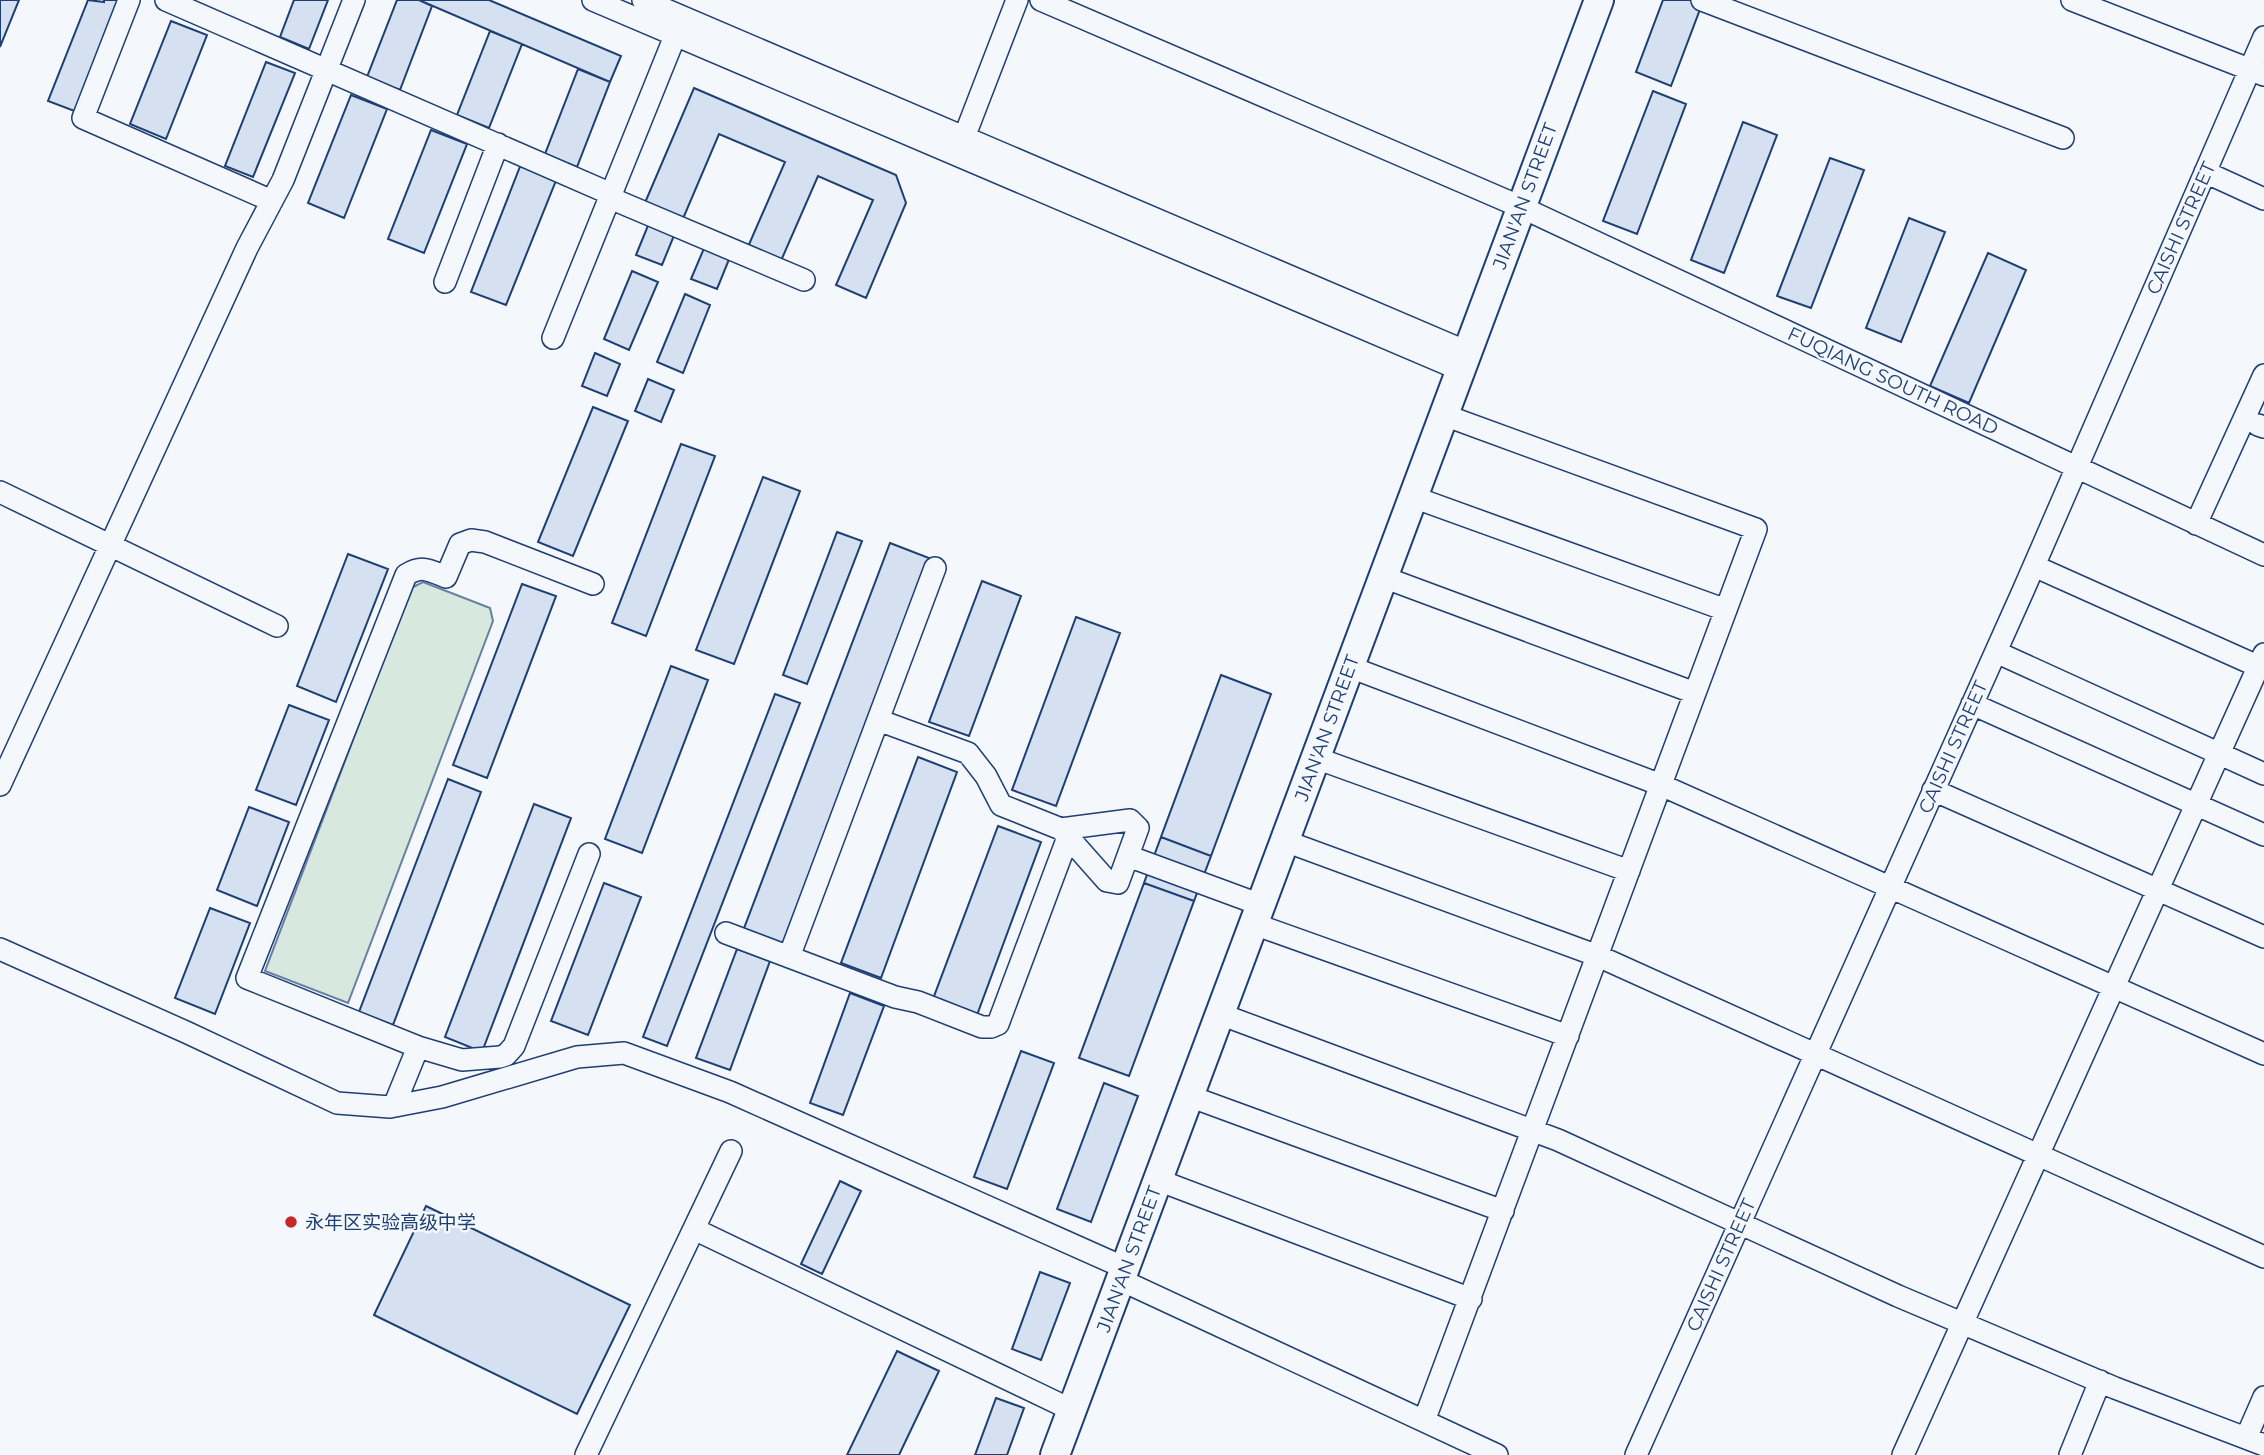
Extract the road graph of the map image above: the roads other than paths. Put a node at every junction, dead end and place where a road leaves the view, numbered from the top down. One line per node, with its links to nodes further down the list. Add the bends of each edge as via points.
1 (129, 0): 21 (street, via 83,118)
2 (166, 0): 13 (street)
3 (354, 0): 13 (street)
4 (593, 0): 11 (street)
5 (643, 0): 17 (street)
6 (1017, 0): 17 (street)
7 (1041, 0): 22 (street, FUQIANG SOUTH ROAD)
8 (1599, 0): 22 (main road, JIAN'AN STREET)
9 (1702, 0): 15 (street)
10 (2072, 0): 14 (street)
11 (675, 36): 17 (street); 19 (street)
12 (2264, 37): 14 (street, CAISHI STREET)
13 (327, 69): 16 (street); 21 (street)
14 (2257, 71): 18 (street, CAISHI STREET)
15 (2063, 138)
16 (498, 144): 19 (street); 24 (street)
17 (960, 146): 26 (street)
18 (2205, 172): 20 (street); 29 (street, CAISHI STREET)
19 (610, 196): 23 (street); 25 (street)
20 (2264, 200)
21 (272, 201): 33 (street)
22 (1521, 207): 26 (main road, JIAN'AN STREET); 29 (street, FUQIANG SOUTH ROAD)
23 (804, 280)
24 (445, 282)
25 (553, 338)
26 (1464, 361): 28 (main road, JIAN'AN STREET)
27 (2264, 375): 32 (street)
28 (1444, 415): 31 (main road, JIAN'AN STREET); 39 (street, via 1756,529)
29 (2076, 468): 32 (street, FUQIANG SOUTH ROAD); 35 (street, CAISHI STREET)
30 (0, 492): 33 (street)
31 (1413, 497): 37 (main road, JIAN'AN STREET); 39 (street)
32 (2196, 524): 34 (street, FUQIANG SOUTH ROAD)
33 (110, 546): 40 (street); 50 (street)
34 (2264, 555)
35 (2034, 566): 41 (street, CAISHI STREET); 42 (street)
36 (935, 568): 46 (street)
37 (1383, 577): 43 (main road, JIAN'AN STREET); 44 (street)
38 (593, 584): 71 (street, via 471,540 460,544 446,577 416,569 406,575 247,978)
39 (1726, 610): 44 (street)
40 (277, 626)
41 (1996, 652): 45 (street, CAISHI STREET); 47 (street)
42 (2262, 663): 47 (street)
43 (1350, 667): 48 (main road, JIAN'AN STREET); 51 (street)
44 (1695, 693): 51 (street)
45 (1972, 704): 52 (street, CAISHI STREET); 53 (street)
46 (878, 720): 54 (street, via 968,753 1001,805); 67 (street)
47 (2219, 753): 49 (street); 53 (street)
48 (1316, 758): 56 (main road, JIAN'AN STREET); 59 (street)
49 (2264, 774)
50 (0, 785)
51 (1661, 785): 59 (street); 60 (street)
52 (1933, 790): 60 (street, CAISHI STREET); 61 (street)
53 (2196, 804): 55 (street); 61 (street)
54 (1065, 833): 58 (street, via 1107,881 1118,883); 58 (street, via 1130,820 1139,828); 67 (street, via 998,1024 982,1027)
55 (2264, 835)
56 (1285, 841): 62 (main road, JIAN'AN STREET); 66 (street)
57 (589, 854): 71 (street, via 514,1046 500,1057 462,1060)
58 (1128, 856): 62 (street)
59 (1629, 871): 66 (street)
60 (1890, 887): 68 (street); 73 (street, CAISHI STREET)
61 (2158, 890): 64 (street); 68 (street)
62 (1257, 914): 69 (main road, JIAN'AN STREET); 70 (street)
63 (726, 933): 67 (street)
64 (2264, 937)
65 (0, 949): 75 (street, via 337,1103)
66 (1598, 956): 70 (street); 73 (street)
67 (789, 957)
68 (2114, 987): 72 (street); 78 (street)
69 (1220, 1014): 74 (main road, JIAN'AN STREET); 76 (street)
70 (1568, 1036): 76 (street)
71 (418, 1047): 75 (street)
72 (2264, 1054)
73 (1815, 1055): 78 (street); 81 (street, CAISHI STREET)
74 (1189, 1096): 79 (main road, JIAN'AN STREET); 80 (street)
75 (394, 1106): 84 (street, via 578,1058 624,1053 730,1092)
76 (1533, 1131): 80 (street); 81 (street)
77 (731, 1151): 82 (street)
78 (2038, 1155): 83 (street); 86 (street)
79 (1158, 1180): 84 (main road, JIAN'AN STREET); 85 (street)
80 (1503, 1212): 85 (street)
81 (1740, 1224): 86 (street); 95 (street, CAISHI STREET)
82 (694, 1229): 89 (street); 92 (street)
83 (2264, 1257)
84 (1123, 1274): 89 (main road, JIAN'AN STREET); 90 (street)
85 (1471, 1299): 90 (street)
86 (1962, 1323): 87 (street); 96 (street)
87 (2100, 1381): 91 (street); 97 (street)
88 (2264, 1397): 91 (street)
89 (1072, 1410): 93 (main road, JIAN'AN STREET)
90 (1424, 1421): 94 (street)
91 (2255, 1441)
92 (586, 1455)
93 (1055, 1455)
94 (1497, 1455)
95 (1636, 1455)
96 (1903, 1455)
97 (2070, 1455)

